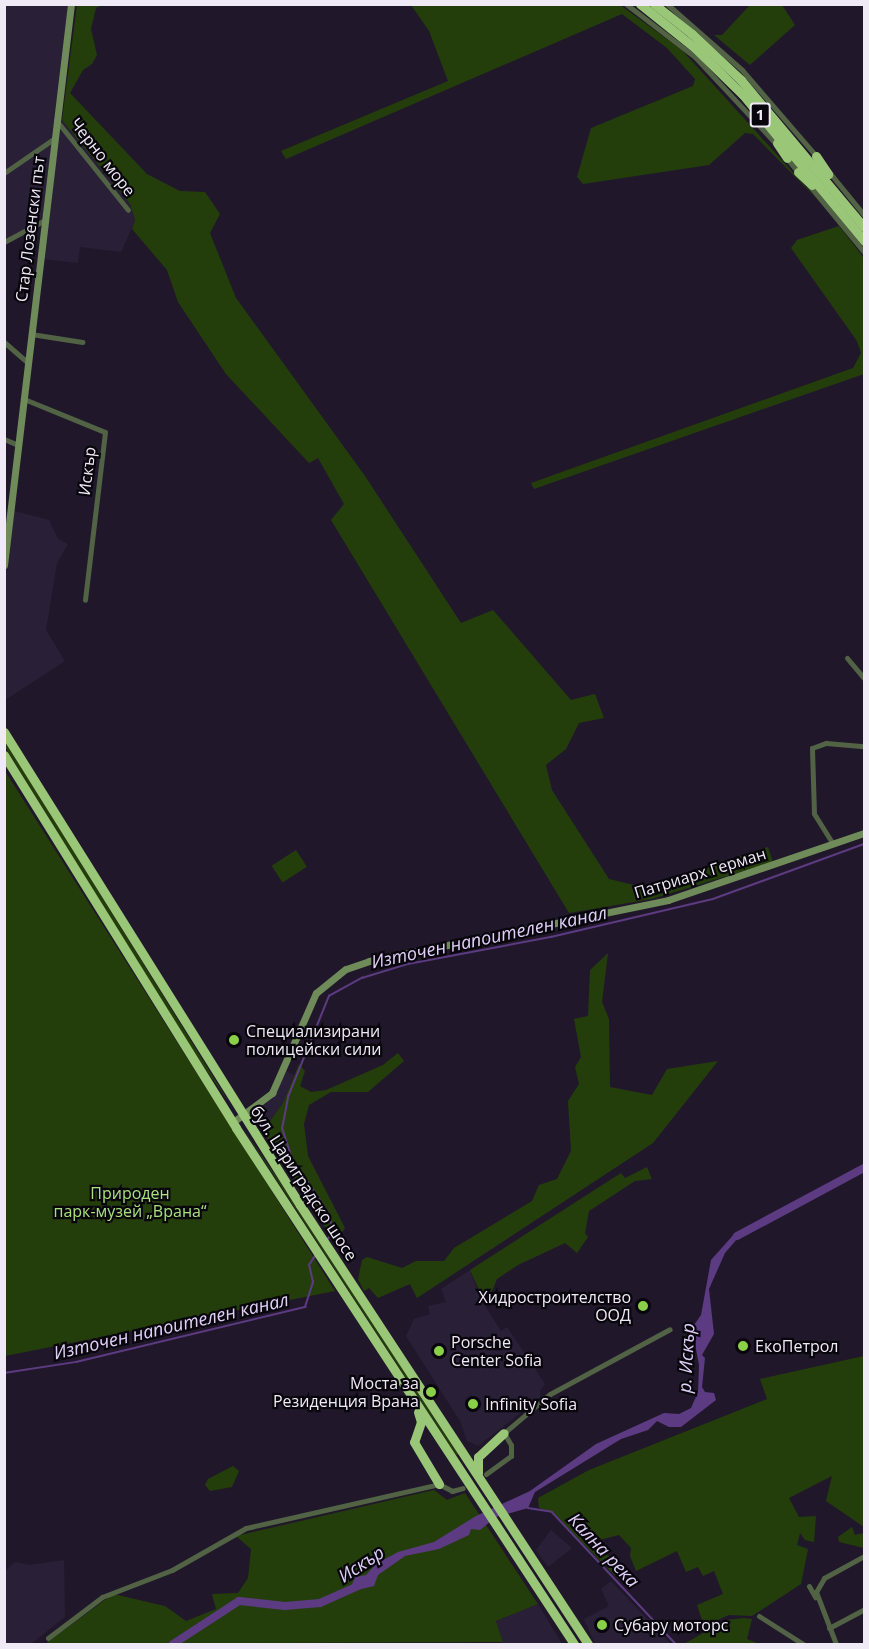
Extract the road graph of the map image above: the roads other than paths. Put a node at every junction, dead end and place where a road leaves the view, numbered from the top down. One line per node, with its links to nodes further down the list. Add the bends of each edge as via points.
1 (70, 4): 7 (street, Стар Лозенски път)
2 (626, 4): 11 (street, via 712,74)
3 (640, 4): 6 (highway, 1)
4 (654, 4): 6 (highway, 1, via 692,34)
5 (667, 4): 9 (street, via 742,70)
6 (755, 102): 9 (highway); 11 (highway); 15 (highway, 1); 16 (highway, 1)
7 (57, 120): 8 (street, Стар Лозенски път); 14 (street, Черно море)
8 (54, 138): 13 (street); 17 (street, Стар Лозенски път)
9 (804, 141): 10 (street)
10 (816, 156): 15 (highway)
11 (787, 158): 12 (street)
12 (798, 172): 16 (highway); 21 (street)
13 (4, 173)
14 (128, 210)
15 (861, 217): 18 (highway, 1)
16 (846, 219): 19 (highway, 1)
17 (45, 220): 20 (street); 22 (street, Стар Лозенски път)
18 (864, 227)
19 (864, 241)
20 (4, 242)
21 (864, 252)
22 (31, 334): 24 (street); 25 (street, Стар Лозенски път)
23 (4, 342): 25 (street)
24 (82, 342)
25 (28, 363): 26 (street, Стар Лозенски път)
26 (24, 399): 28 (street, Стар Лозенски път); 30 (street, Искър, via 105,432)
27 (4, 439): 28 (street)
28 (18, 445): 29 (street, Стар Лозенски път)
29 (4, 565)
30 (85, 600)
31 (847, 658): 32 (street)
32 (864, 678)
33 (4, 732): 38 (highway, бул. Цариградско шосе)
34 (864, 746): 37 (street, via 826,743 812,748 814,813)
35 (4, 755): 39 (highway, бул. Цариградско шосе)
36 (864, 833): 37 (street, Патриарх Герман)
37 (833, 844): 38 (street, Патриарх Герман, via 668,900 369,960 346,969 316,993 272,1093)
38 (243, 1116): 39 (street, Патриарх Герман); 44 (highway, бул. Цариградско шосе)
39 (233, 1122): 41 (highway, бул. Цариградско шосе)
40 (670, 1329): 43 (street, via 550,1394)
41 (406, 1388): 42 (highway, via 420,1417); 45 (highway, бул. Цариградско шосе)
42 (418, 1429): 45 (highway, via 429,1431); 48 (highway, via 414,1443)
43 (504, 1433): 46 (highway); 47 (street, via 512,1445 511,1456)
44 (458, 1444): 46 (highway, via 470,1450); 47 (highway, бул. Цариградско шосе)
45 (446, 1448): 57 (highway, бул. Цариградско шосе)
46 (484, 1449): 47 (highway, via 477,1460)
47 (482, 1474): 58 (highway, бул. Цариградско шосе, via 489,1491)
48 (439, 1484): 49 (street, via 452,1491); 56 (street, via 246,1528 172,1570 113,1591)
49 (463, 1488)
50 (864, 1556): 52 (street, via 824,1578)
51 (809, 1586): 52 (street)
52 (815, 1597): 55 (street)
53 (864, 1609): 55 (street)
54 (759, 1616): 59 (street)
55 (829, 1628): 60 (street)
56 (48, 1638)
57 (574, 1644)
58 (588, 1644)
59 (803, 1644)
60 (836, 1644)

